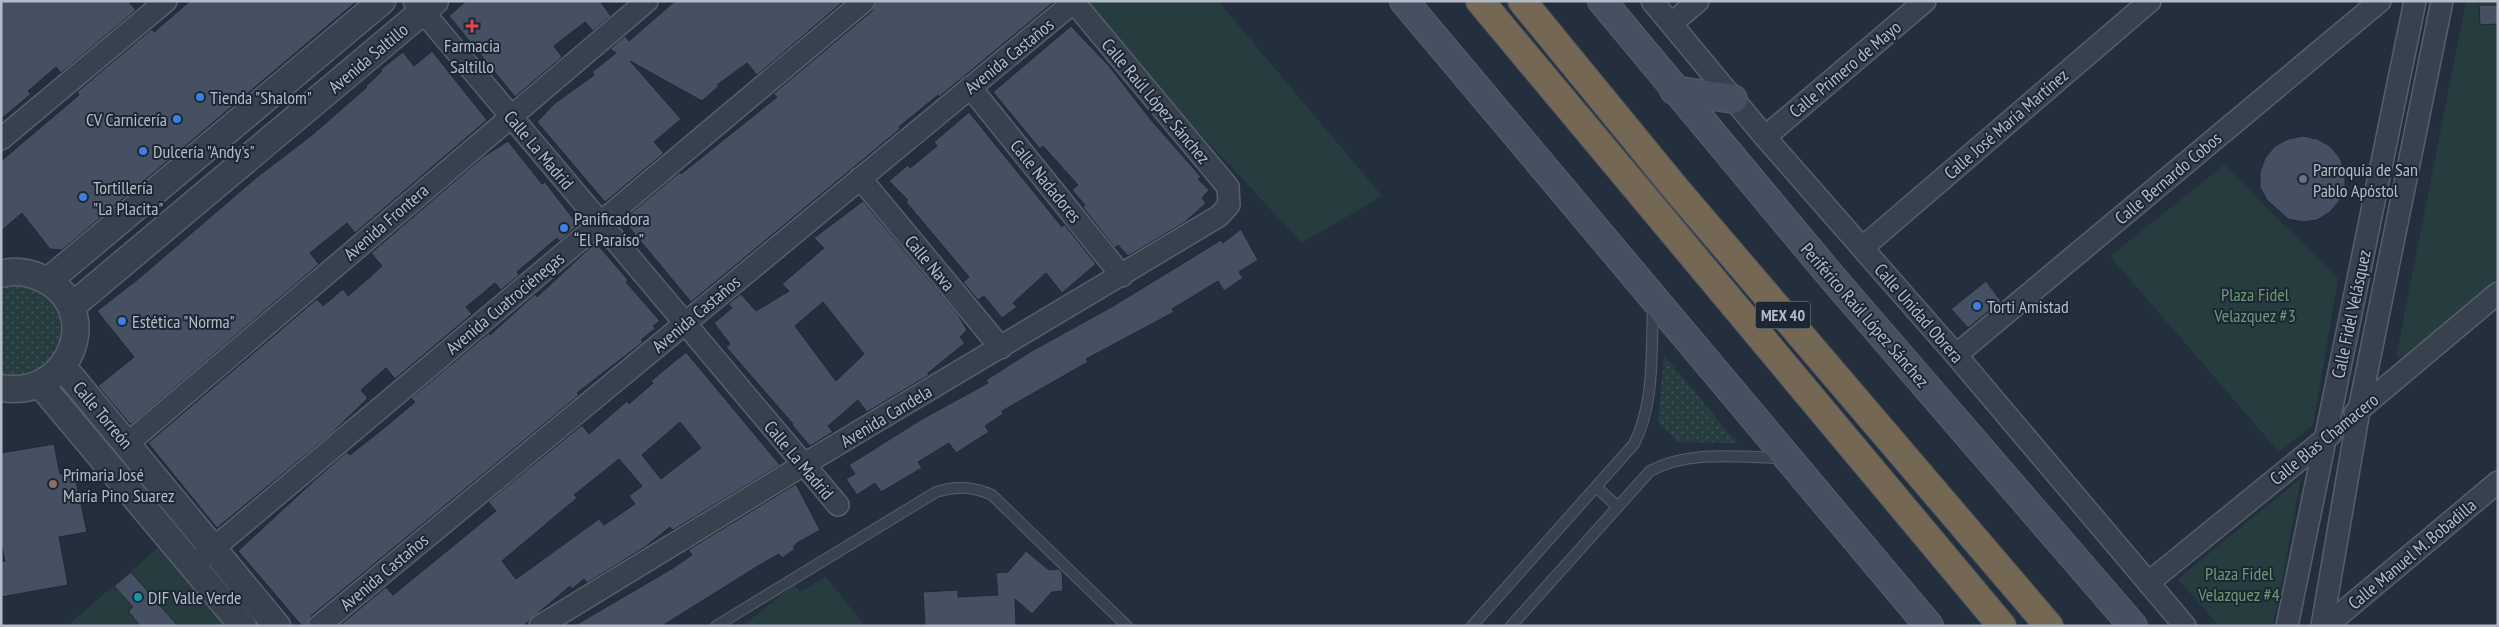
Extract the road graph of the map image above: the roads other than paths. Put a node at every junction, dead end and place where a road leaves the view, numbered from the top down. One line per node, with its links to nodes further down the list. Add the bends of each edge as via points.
1 (166, 1): 24 (street)
2 (382, 1): 31 (street, Avenida Saltillo)
3 (647, 1): 22 (street, Avenida Frontera)
4 (864, 1): 27 (street, Avenida Cuatrociénegas)
5 (1404, 1): 33 (main road)
6 (1480, 1): 62 (highway, MEX 40)
7 (1522, 1): 63 (highway, MEX 40, via 1676,189)
8 (1602, 1): 20 (main road, Periférico Raúl López Sánchez)
9 (1652, 1): 18 (street, Calle Unidad Obrera)
10 (1698, 1): 18 (street)
11 (1925, 1): 23 (street, Calle Primero de Mayo)
12 (2150, 1): 28 (street, Calle José María Martínez)
13 (2380, 1): 37 (street, Calle Bernardo Cobos)
14 (2415, 1): 42 (street, Calle Fidel Velásquez)
15 (2442, 1): 41 (street, Calle Fidel Velásquez)
16 (1073, 2): 19 (street, Avenida Castaños); 26 (street, Calle Raúl López Sánchez, via 1228,187)
17 (424, 5): 22 (street, Calle La Madrid); 34 (street, Avenida Saltillo)
18 (1671, 24): 21 (street, Calle Unidad Obrera)
19 (970, 87): 25 (street, Avenida Castaños); 30 (street, Calle Nadadores)
20 (1674, 90): 21 (main road); 64 (main road, Periférico Raúl López Sánchez)
21 (1734, 99): 23 (street, Calle Unidad Obrera)
22 (510, 115): 27 (street, Calle La Madrid); 43 (street, Avenida Frontera)
23 (1765, 137): 28 (street, Calle Unidad Obrera)
24 (1, 139)
25 (860, 178): 35 (street, Avenida Castaños); 36 (street, Calle Nava)
26 (1229, 205): 30 (street, Avenida Candela, via 1220,216)
27 (600, 223): 35 (street, Calle La Madrid); 50 (street, Avenida Cuatrociénegas)
28 (1862, 248): 37 (street, Calle Unidad Obrera)
29 (1, 274): 31 (street, via 30,273)
30 (1122, 276): 36 (street, Avenida Candela)
31 (48, 281): 34 (street, via 58,288)
32 (2498, 294): 41 (street, Calle Blas Chamacero)
33 (1653, 297): 44 (main road); 47 (lane, via 1646,416 1634,444)
34 (71, 307): 38 (street, via 75,333)
35 (685, 324): 45 (street, Calle La Madrid); 55 (street, Avenida Castaños)
36 (1001, 348): 45 (street, Avenida Candela)
37 (1956, 355): 52 (street, Calle Unidad Obrera)
38 (63, 367): 39 (street); 43 (street, Calle Torreón)
39 (40, 384): 40 (street, via 25,389); 51 (street, Calle Torreón)
40 (1, 388)
41 (2359, 410): 42 (street, Calle Blas Chamacero); 67 (street, Calle Fidel Velásquez)
42 (2326, 438): 52 (street, Calle Blas Chamacero); 66 (street, Calle Fidel Velásquez)
43 (127, 444): 50 (street, Calle Torreón)
44 (1788, 458): 49 (lane, via 1711,458 1661,465 1642,478); 61 (main road)
45 (803, 465): 48 (street, Calle La Madrid); 56 (street, Avenida Candela)
46 (2498, 482): 68 (street, Calle Manuel M. Bobadilla)
47 (1596, 486): 49 (lane); 59 (lane)
48 (838, 505)
49 (1617, 506): 60 (lane)
50 (213, 549): 51 (street, Avenida Cuatrociénegas); 54 (street, Calle Torreón)
51 (192, 566): 53 (street, Calle Torreón)
52 (2148, 582): 65 (street, Calle Unidad Obrera)
53 (243, 626)
54 (277, 626)
55 (319, 626)
56 (540, 626)
57 (716, 626): 58 (lane, via 936,492 954,487 992,495)
58 (1127, 626)
59 (1472, 626)
60 (1511, 626)
61 (1929, 626)
62 (2002, 626)
63 (2049, 626)
64 (2133, 626)
65 (2185, 626)
66 (2287, 626)
67 (2322, 626)
68 (2326, 626)

